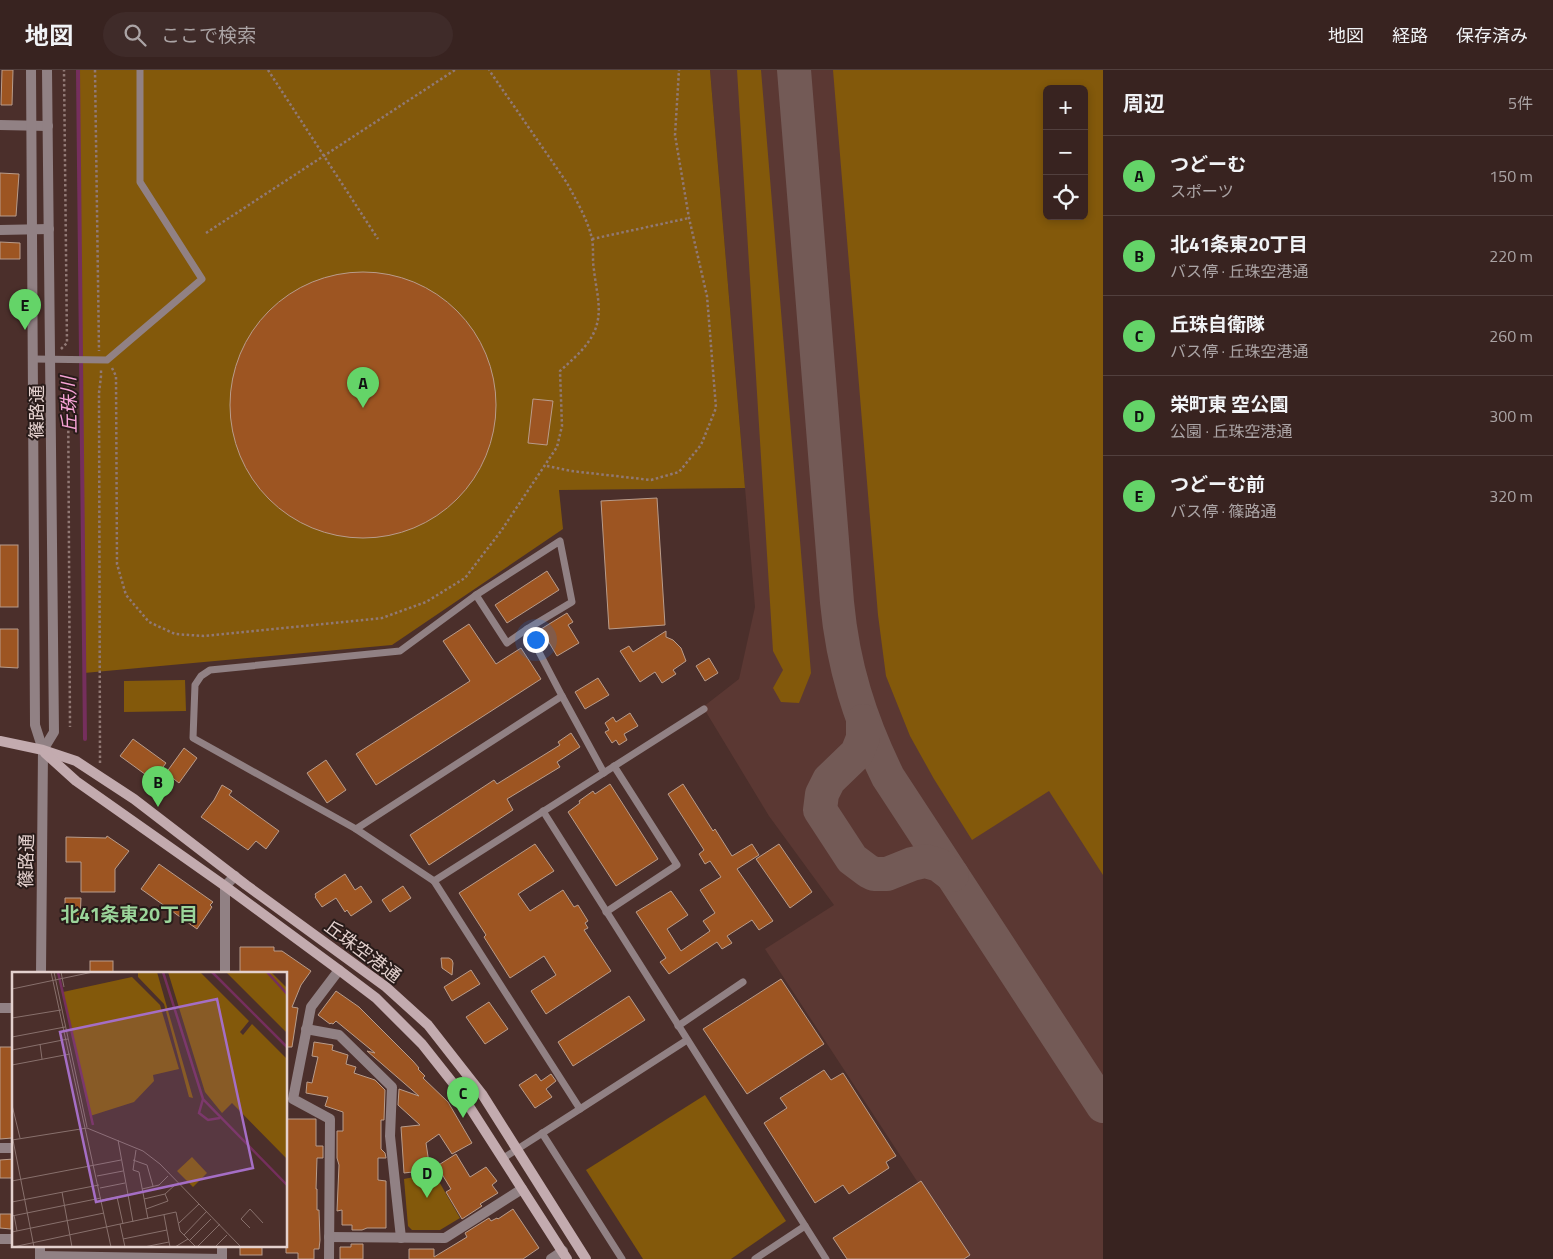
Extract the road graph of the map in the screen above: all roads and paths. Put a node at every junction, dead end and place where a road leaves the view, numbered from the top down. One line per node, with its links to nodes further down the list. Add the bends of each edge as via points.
1 (31, 70): 11 (street, 篠路通)
2 (47, 70): 12 (street, 篠路通)
3 (64, 70): 22 (path, via 67,343)
4 (95, 70): 21 (path)
5 (140, 70): 24 (lane, via 140,182 202,278 108,360)
6 (268, 70): 13 (path)
7 (454, 70): 13 (path)
8 (489, 70): 20 (path, via 567,183)
9 (679, 70): 14 (path, via 675,135)
10 (0, 125): 11 (street)
11 (32, 125): 12 (street); 16 (street, 篠路通)
12 (48, 126): 17 (street, 篠路通)
13 (324, 156): 18 (path); 19 (path)
14 (689, 218): 20 (path); 28 (path, via 706,296 716,408 702,445 679,472 651,480 571,472)
15 (0, 230): 16 (street)
16 (32, 230): 17 (street); 23 (street, 篠路通)
17 (49, 230): 24 (street, 篠路通)
18 (206, 233)
19 (378, 239)
20 (592, 239): 28 (path, via 598,321 582,351 560,371 562,426 558,447)
21 (99, 346)
22 (60, 350)
23 (33, 359): 24 (lane); 35 (street, 篠路通, via 35,725)
24 (52, 359): 35 (street, 篠路通, via 54,732)
25 (60, 373): 33 (path, via 68,380)
26 (101, 376): 36 (path)
27 (116, 376): 28 (path, via 117,564 126,595 148,622 175,634 204,636 382,618 426,602 465,578)
28 (546, 465)
29 (476, 595): 30 (lane, via 507,643); 30 (lane, via 560,541 572,602); 40 (lane, via 400,651 210,670 195,685 193,738)
30 (527, 629): 31 (lane)
31 (562, 696): 38 (lane); 40 (lane)
32 (704, 709): 37 (lane)
33 (70, 726)
34 (0, 741): 35 (main road, 丘珠空港通)
35 (43, 750): 41 (main road, 丘珠空港通, via 76,761 134,799); 43 (main road, 丘珠空港通, via 76,781); 46 (street, 篠路通)
36 (100, 766)
37 (614, 766): 38 (lane); 44 (lane, via 677,865)
38 (604, 773): 39 (lane)
39 (543, 811): 42 (lane); 44 (lane)
40 (356, 829): 42 (lane)
41 (235, 876): 43 (street); 54 (main road, 丘珠空港通, via 386,987 428,1025 482,1094)
42 (434, 880): 52 (lane)
43 (225, 886): 45 (main road, 丘珠空港通); 47 (street)
44 (606, 912): 49 (lane)
45 (340, 970): 50 (street, via 311,1007); 55 (main road, 丘珠空港通, via 376,998 422,1044 460,1092)
46 (41, 972)
47 (225, 972)
48 (743, 982): 49 (lane)
49 (678, 1026): 51 (lane)
50 (306, 1030): 58 (street, via 293,1099 330,1119); 59 (street, via 339,1035 392,1086 390,1136)
51 (687, 1040): 52 (lane); 57 (lane)
52 (580, 1109): 53 (lane)
53 (542, 1133): 54 (lane); 68 (lane)
54 (516, 1149): 55 (lane); 67 (main road, 丘珠空港通)
55 (502, 1158): 56 (main road, 丘珠空港通)
56 (522, 1189): 59 (street, via 445,1238); 62 (main road, 丘珠空港通)
57 (805, 1226): 69 (lane); 70 (lane)
58 (329, 1237): 59 (street); 65 (street)
59 (401, 1238)
60 (222, 1246): 64 (street)
61 (40, 1253): 63 (street)
62 (565, 1255): 66 (street)
63 (147, 1258): 64 (street)
64 (222, 1259)
65 (329, 1259)
66 (551, 1259)
67 (586, 1259)
68 (622, 1259)
69 (755, 1259)
70 (826, 1259)

